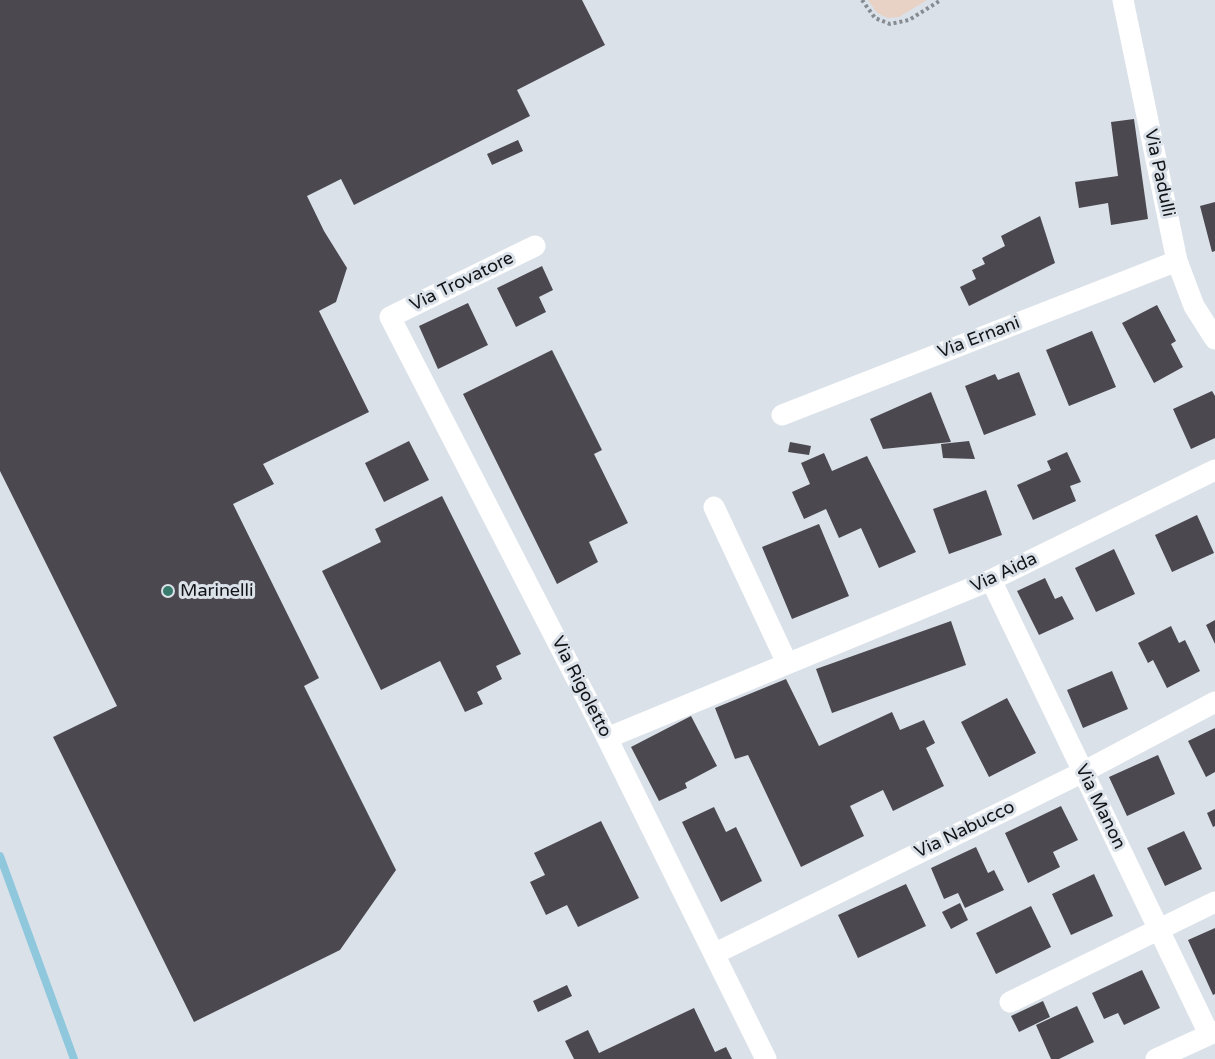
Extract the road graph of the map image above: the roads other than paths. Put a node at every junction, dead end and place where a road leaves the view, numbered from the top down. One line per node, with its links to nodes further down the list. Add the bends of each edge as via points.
1 (1123, 0): 3 (street, Via Padulli)
2 (535, 246): 4 (street, Via Trovatore)
3 (1177, 261): 5 (street, Via Padulli, via 1194,306); 6 (street, Via Ernani)
4 (390, 317): 12 (street, Via Rigoletto)
5 (1215, 339)
6 (782, 415)
7 (1215, 470): 9 (street, Via Aida)
8 (714, 507): 10 (street)
9 (992, 580): 10 (street, Via Aida); 13 (street, Via Manon)
10 (787, 663): 12 (street, Via Aida)
11 (1215, 702): 13 (street, Via Nabucco)
12 (608, 738): 16 (street, Via Rigoletto)
13 (1083, 772): 15 (street, Via Manon); 16 (street, Via Nabucco)
14 (1215, 902): 15 (street)
15 (1159, 929): 17 (street); 18 (street, Via Manon)
16 (714, 954): 19 (street, Via Rigoletto)
17 (1010, 1002)
18 (1212, 1033): 20 (street)
19 (766, 1059)
20 (1156, 1059)

